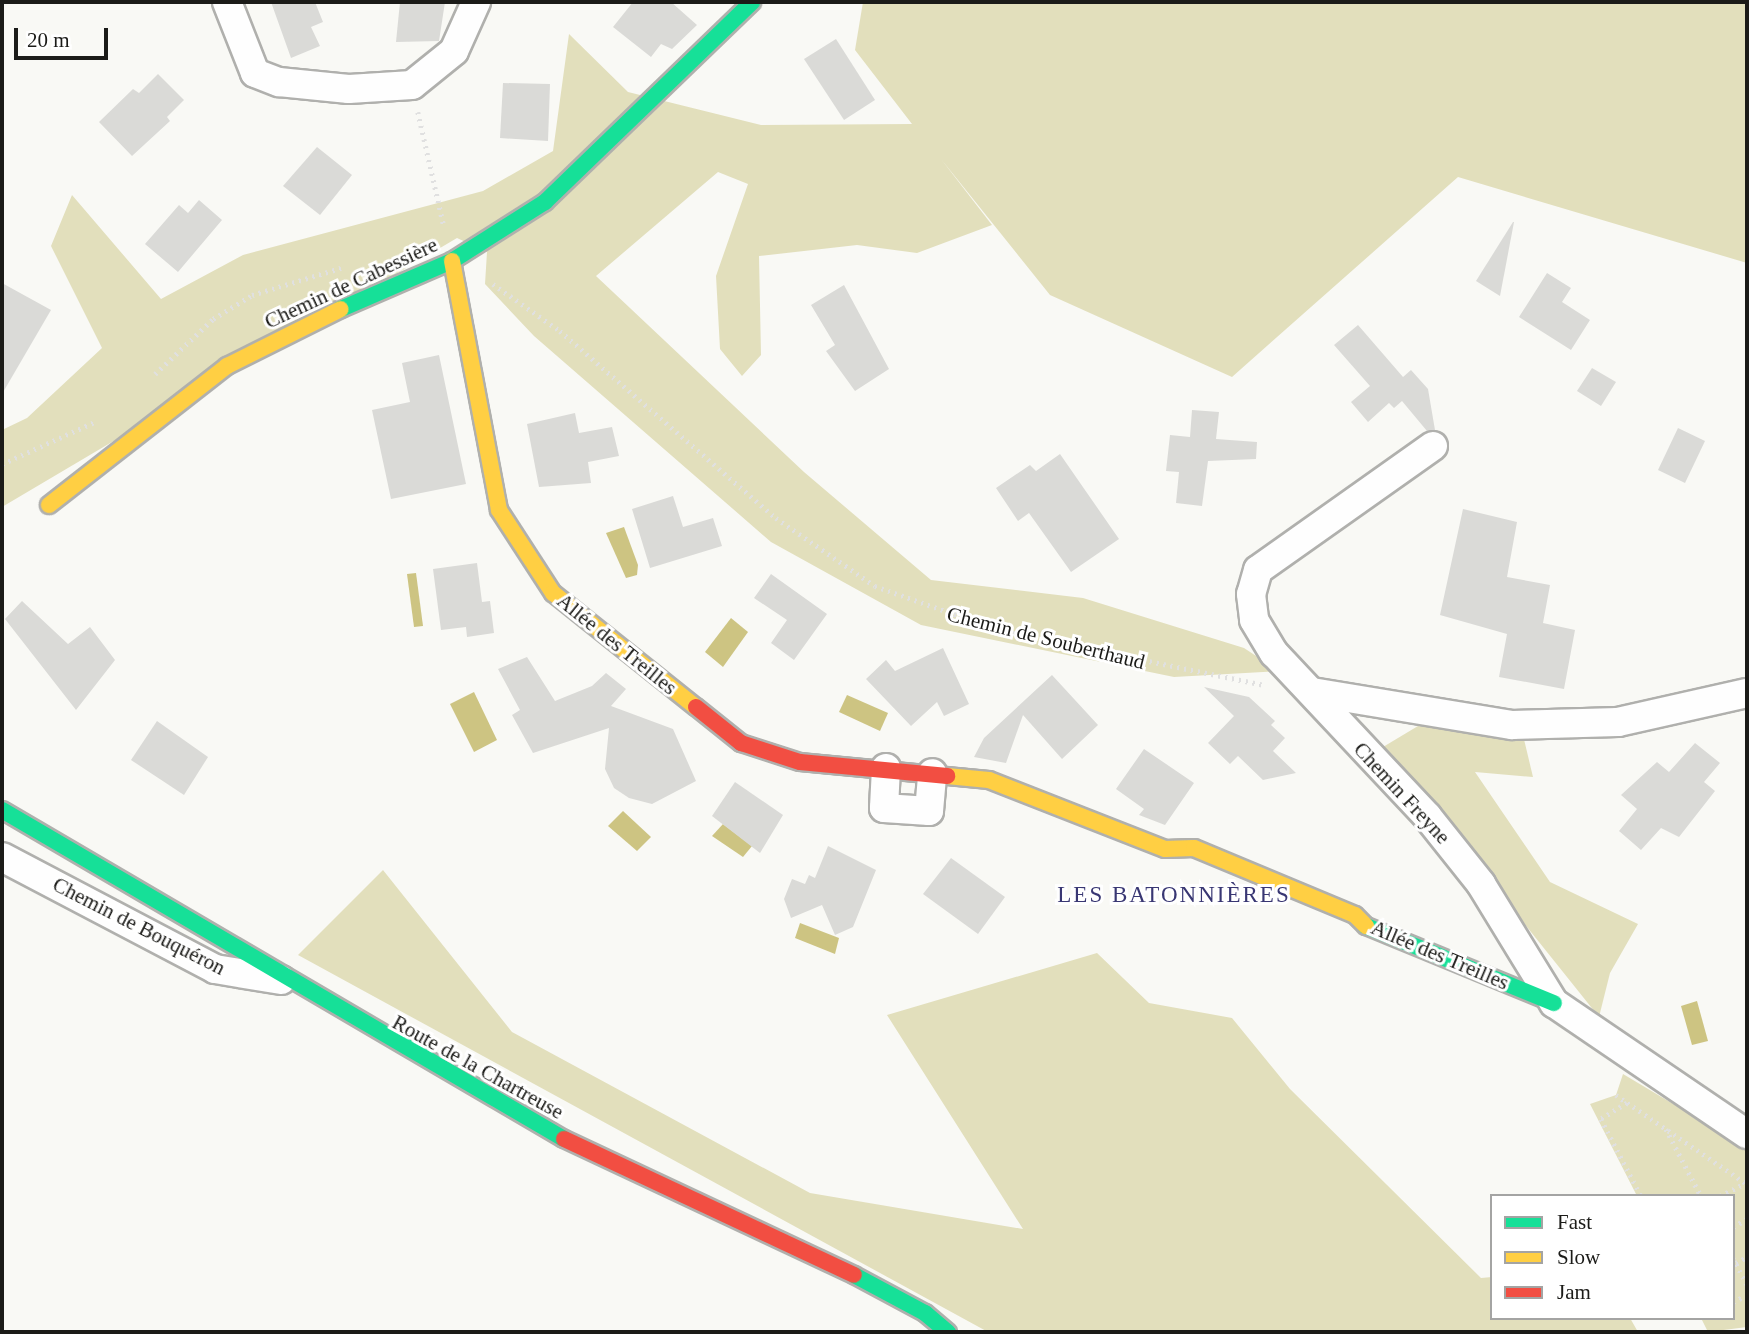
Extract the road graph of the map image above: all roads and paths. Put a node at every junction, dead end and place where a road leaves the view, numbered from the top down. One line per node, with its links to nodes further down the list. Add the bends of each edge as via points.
1 (227, 2): 4 (street, via 254,73 279,82 349,89)
2 (476, 2): 4 (street, via 454,51)
3 (752, 2): 6 (street, Chemin de Cabessière, via 708,39 583,171)
4 (412, 85): 5 (path)
5 (441, 213)
6 (452, 261): 8 (street, Chemin de Cabessière, via 323,316 227,366); 9 (path, Chemin de Souberthaud, via 560,331 724,476 834,563 875,586 999,630 1223,680); 11 (street, Allée des Treilles, via 499,510 553,593 741,743 800,762)
7 (1433, 446): 9 (street, Chemin Freyne, via 1258,570 1251,594 1254,620 1274,653)
8 (49, 506)
9 (1312, 692): 10 (street, via 1512,724 1618,722); 16 (street, Chemin Freyne, via 1427,816 1481,884)
10 (1747, 693)
11 (886, 768): 12 (street, Allée des Treilles); 12 (street, via 884,808 929,811)
12 (932, 773): 16 (street, Allée des Treilles, via 989,780 1165,849 1194,848 1355,915 1371,930)
13 (2, 810): 15 (street, Route de la Chartreuse)
14 (2, 856): 15 (street, Chemin de Bouquéron, via 215,969)
15 (281, 981): 28 (street, Route de la Chartreuse, via 600,1159 787,1248 818,1256 925,1313)
16 (1554, 1003): 20 (street, Chemin Freyne)
17 (1616, 1095): 18 (path)
18 (1627, 1103): 19 (path); 22 (path, via 1601,1119)
19 (1666, 1129): 21 (path); 23 (path)
20 (1747, 1134)
21 (1746, 1184): 24 (path)
22 (1641, 1194)
23 (1700, 1194)
24 (1724, 1194)
25 (1747, 1257): 26 (path)
26 (1735, 1260): 27 (path)
27 (1747, 1284)
28 (948, 1332)

